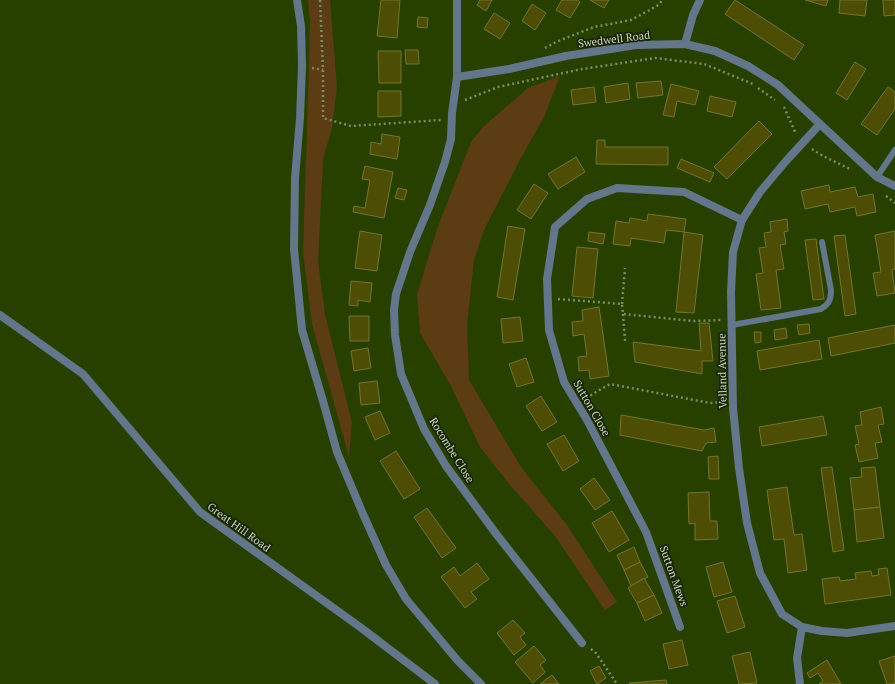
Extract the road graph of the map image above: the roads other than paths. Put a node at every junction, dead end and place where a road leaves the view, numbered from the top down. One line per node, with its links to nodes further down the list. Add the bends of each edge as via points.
1 (297, 0): 20 (street, via 301,26 302,66 295,178 294,249 302,330 337,452 386,565 406,600)
2 (457, 0): 5 (street, Rocombe Close)
3 (700, 0): 4 (street)
4 (685, 44): 5 (street, Swedwell Road, via 636,46 566,56); 6 (street, Swedwell Road, via 715,51 748,66 778,85)
5 (457, 77): 18 (street, Rocombe Close, via 451,139 445,162 396,294 395,335 401,374 424,429 446,466)
6 (820, 124): 8 (street, Swedwell Road); 10 (street, Velland Avenue, via 760,192)
7 (895, 150): 8 (lane)
8 (877, 177): 9 (street, Swedwell Road)
9 (895, 186)
10 (742, 220): 13 (street, Velland Avenue, via 733,252); 14 (street, Sutton Close, via 684,192 617,188 587,199 555,227 547,279 549,330 564,382)
11 (822, 242): 13 (lane, via 831,290 828,305 821,309)
12 (0, 315): 19 (street, Great Hill Road, via 82,374 200,512)
13 (732, 322): 17 (street, Velland Avenue, via 733,401 747,523 760,573 782,614)
14 (646, 532): 16 (street, Sutton Mews)
15 (895, 626): 17 (street, Velland Avenue, via 847,633)
16 (680, 627)
17 (802, 627): 21 (street, via 797,658)
18 (582, 643)
19 (435, 684)
20 (481, 684)
21 (800, 684)

